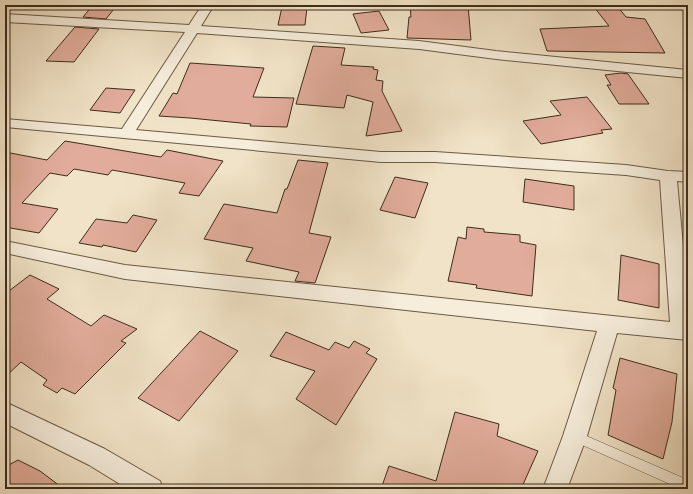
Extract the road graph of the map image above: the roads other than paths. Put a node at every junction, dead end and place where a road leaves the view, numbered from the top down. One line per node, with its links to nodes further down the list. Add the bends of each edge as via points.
1 (208, 5): 5 (street)
2 (668, 5): 3 (street)
3 (688, 7)
4 (5, 18): 5 (street)
5 (193, 29): 6 (street, via 419,45 496,56); 8 (street)
6 (688, 74)
7 (5, 123): 8 (street)
8 (126, 135): 9 (street, via 381,157 435,157 626,170)
9 (668, 176): 10 (street); 13 (street)
10 (688, 177)
11 (5, 247): 12 (street, via 125,272)
12 (609, 324): 13 (street); 15 (street)
13 (685, 332)
14 (5, 412): 17 (street, via 98,457)
15 (575, 436): 16 (lane); 18 (street)
16 (688, 486)
17 (151, 489)
18 (556, 489)

